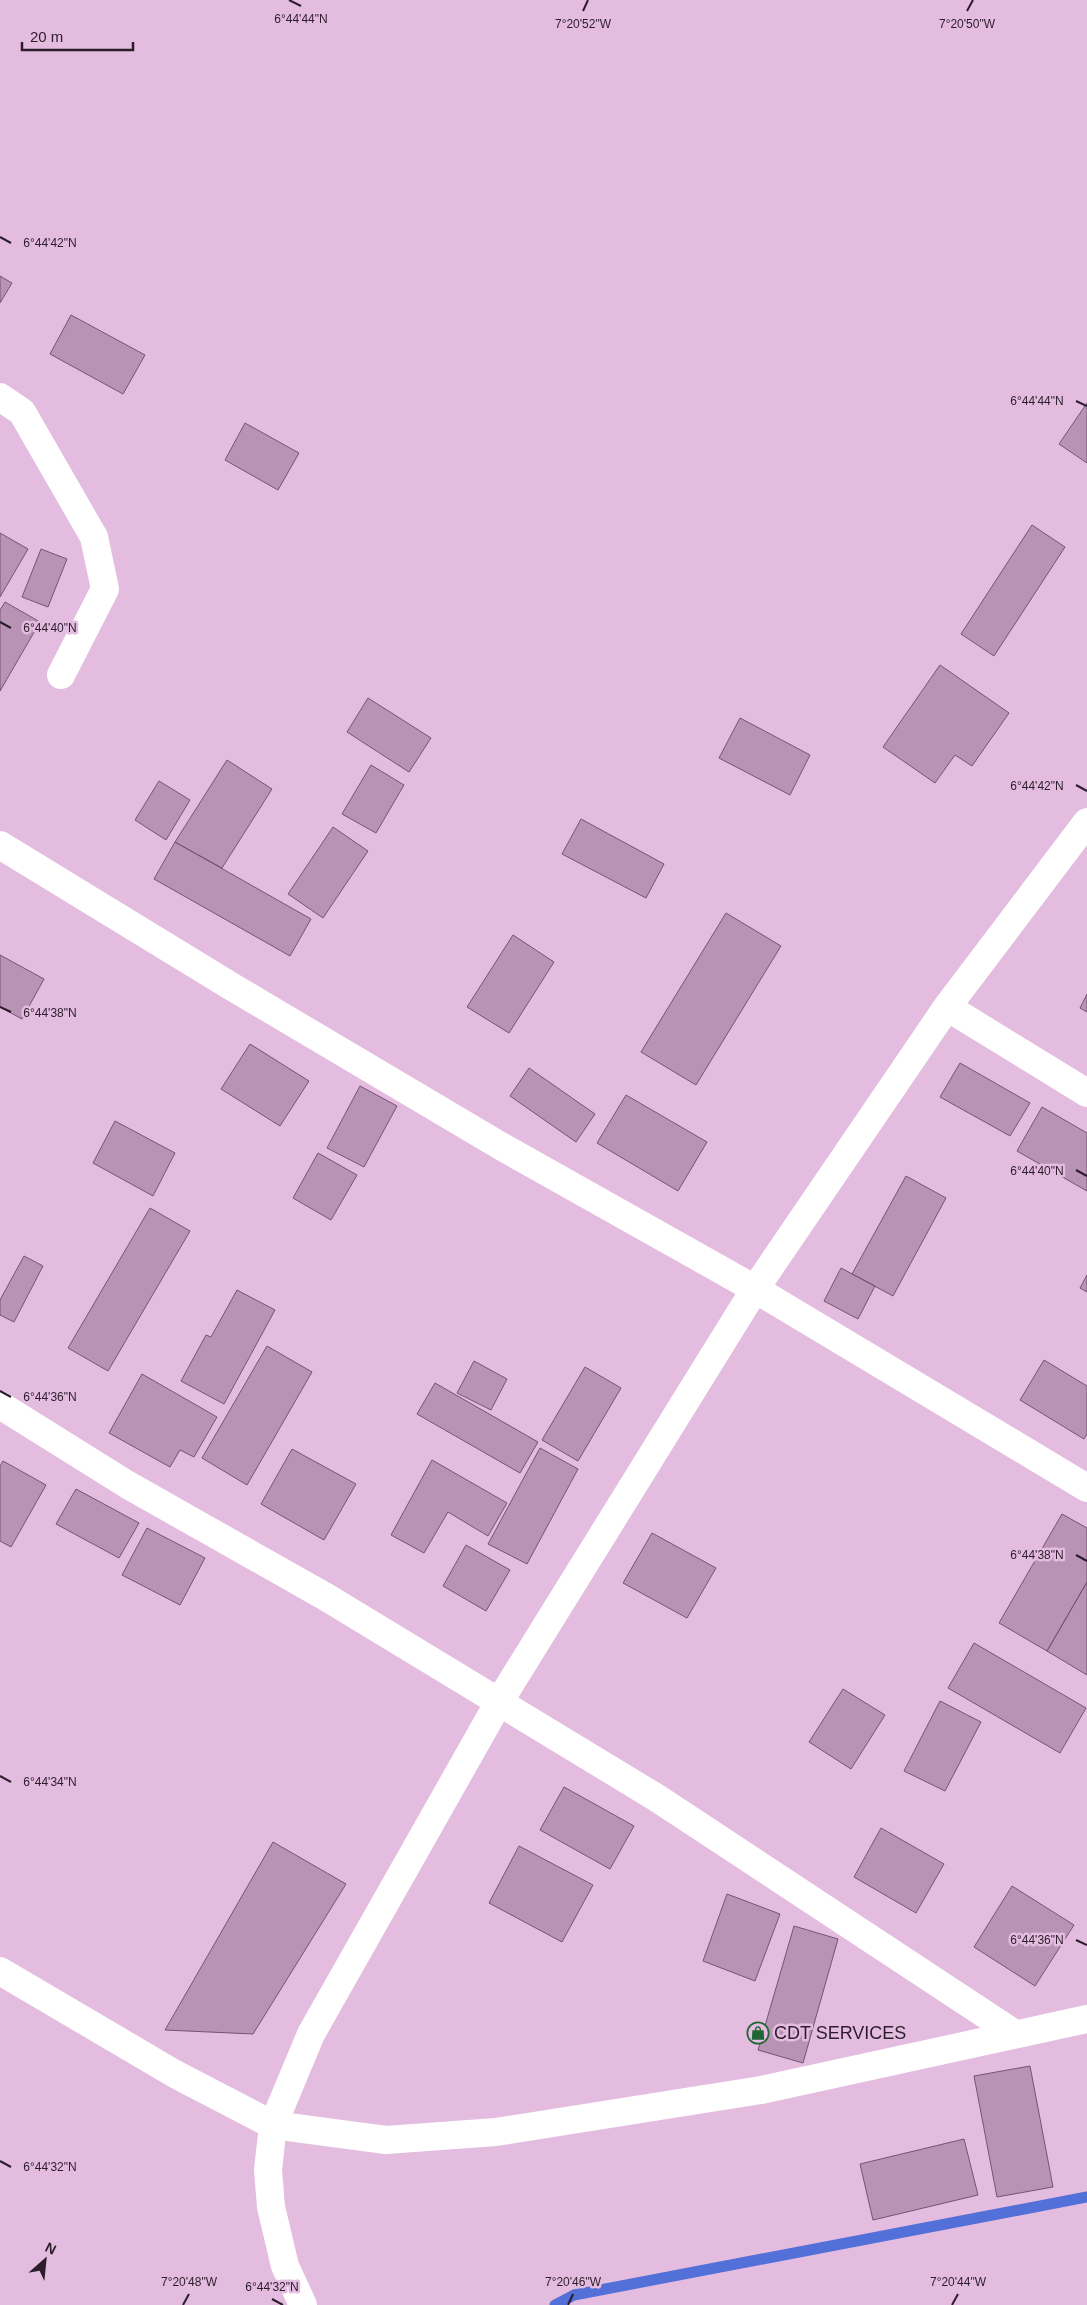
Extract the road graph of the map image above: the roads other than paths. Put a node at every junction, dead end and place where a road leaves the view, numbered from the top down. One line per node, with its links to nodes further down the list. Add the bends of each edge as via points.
1 (0, 397): 2 (street, via 22,412 94,536 106,589)
2 (62, 675)
3 (1087, 822): 5 (street)
4 (0, 845): 7 (street, via 482,1135)
5 (947, 1007): 6 (street); 7 (street)
6 (1087, 1093)
7 (755, 1289): 9 (street); 10 (street)
8 (0, 1405): 10 (street, via 128,1485 326,1597)
9 (1087, 1488)
10 (499, 1702): 13 (street, via 657,1798); 14 (street, via 311,2034)
11 (0, 1971): 14 (street, via 174,2074)
12 (1087, 2019): 13 (street)
13 (1015, 2034): 14 (street, via 761,2090 496,2132 386,2140)
14 (273, 2125): 15 (street, via 268,2170 271,2207 285,2266)
15 (302, 2305)

